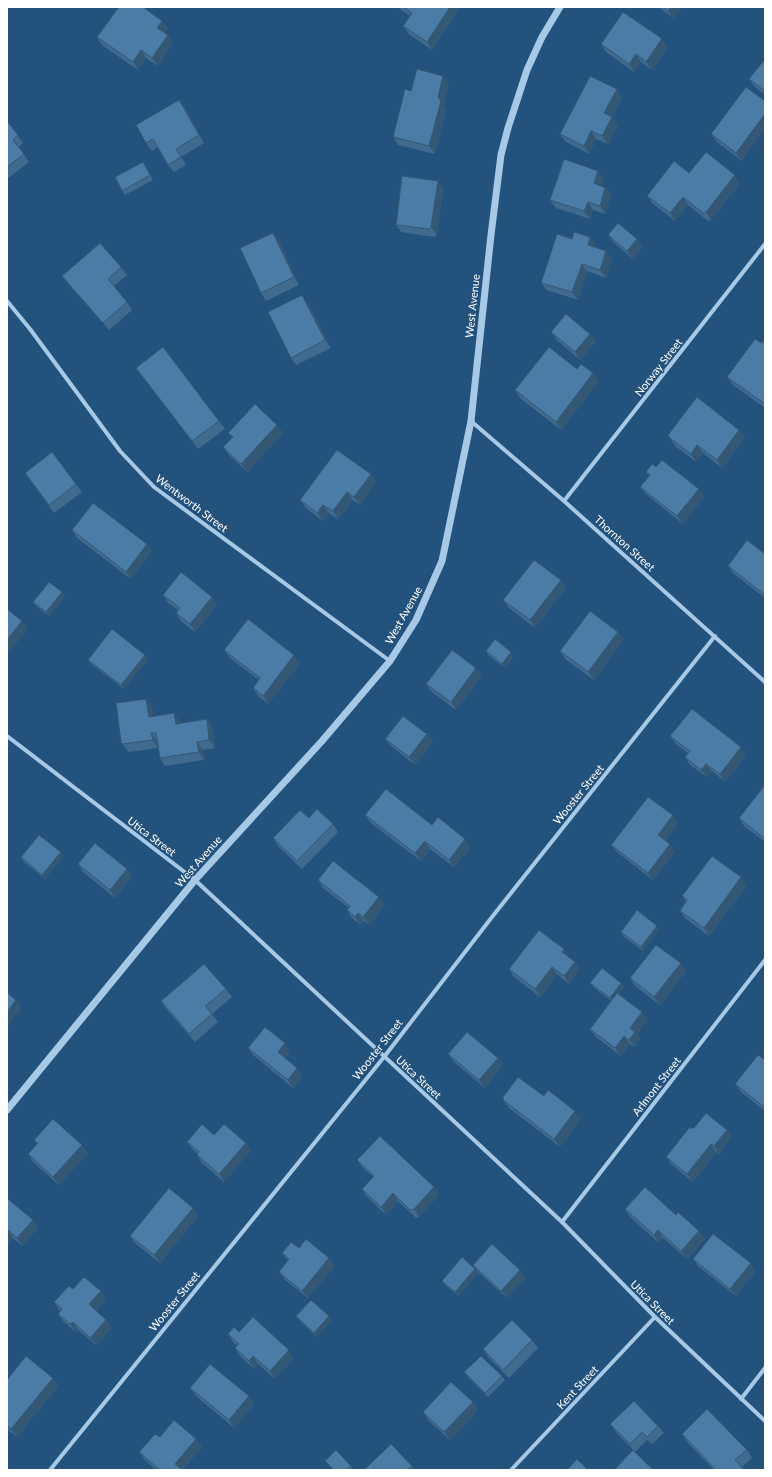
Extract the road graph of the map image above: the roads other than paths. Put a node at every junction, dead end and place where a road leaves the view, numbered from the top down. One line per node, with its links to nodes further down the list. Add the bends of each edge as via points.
1 (560, 7): 4 (street, West Avenue, via 542,36 527,70 501,155)
2 (765, 244): 5 (street, Norway Street)
3 (7, 301): 7 (street, Wentworth Street, via 120,451 154,487)
4 (472, 421): 5 (street, Thornton Street); 7 (street, West Avenue, via 442,561 416,620)
5 (564, 501): 6 (street, Thornton Street)
6 (715, 636): 8 (street, Thornton Street); 12 (street, Wooster Street, via 496,911)
7 (390, 661): 10 (street, West Avenue, via 322,741)
8 (765, 682)
9 (7, 736): 10 (street, Utica Street)
10 (195, 880): 12 (street, Utica Street); 13 (street, West Avenue)
11 (765, 960): 14 (street, Arlmont Street)
12 (384, 1057): 14 (street, Utica Street); 19 (street, Wooster Street)
13 (7, 1110)
14 (562, 1222): 15 (street, Utica Street)
15 (655, 1317): 17 (street, Utica Street); 20 (street, Kent Street)
16 (765, 1368): 17 (street)
17 (741, 1400): 18 (street, Utica Street)
18 (765, 1421)
19 (50, 1470)
20 (511, 1470)

